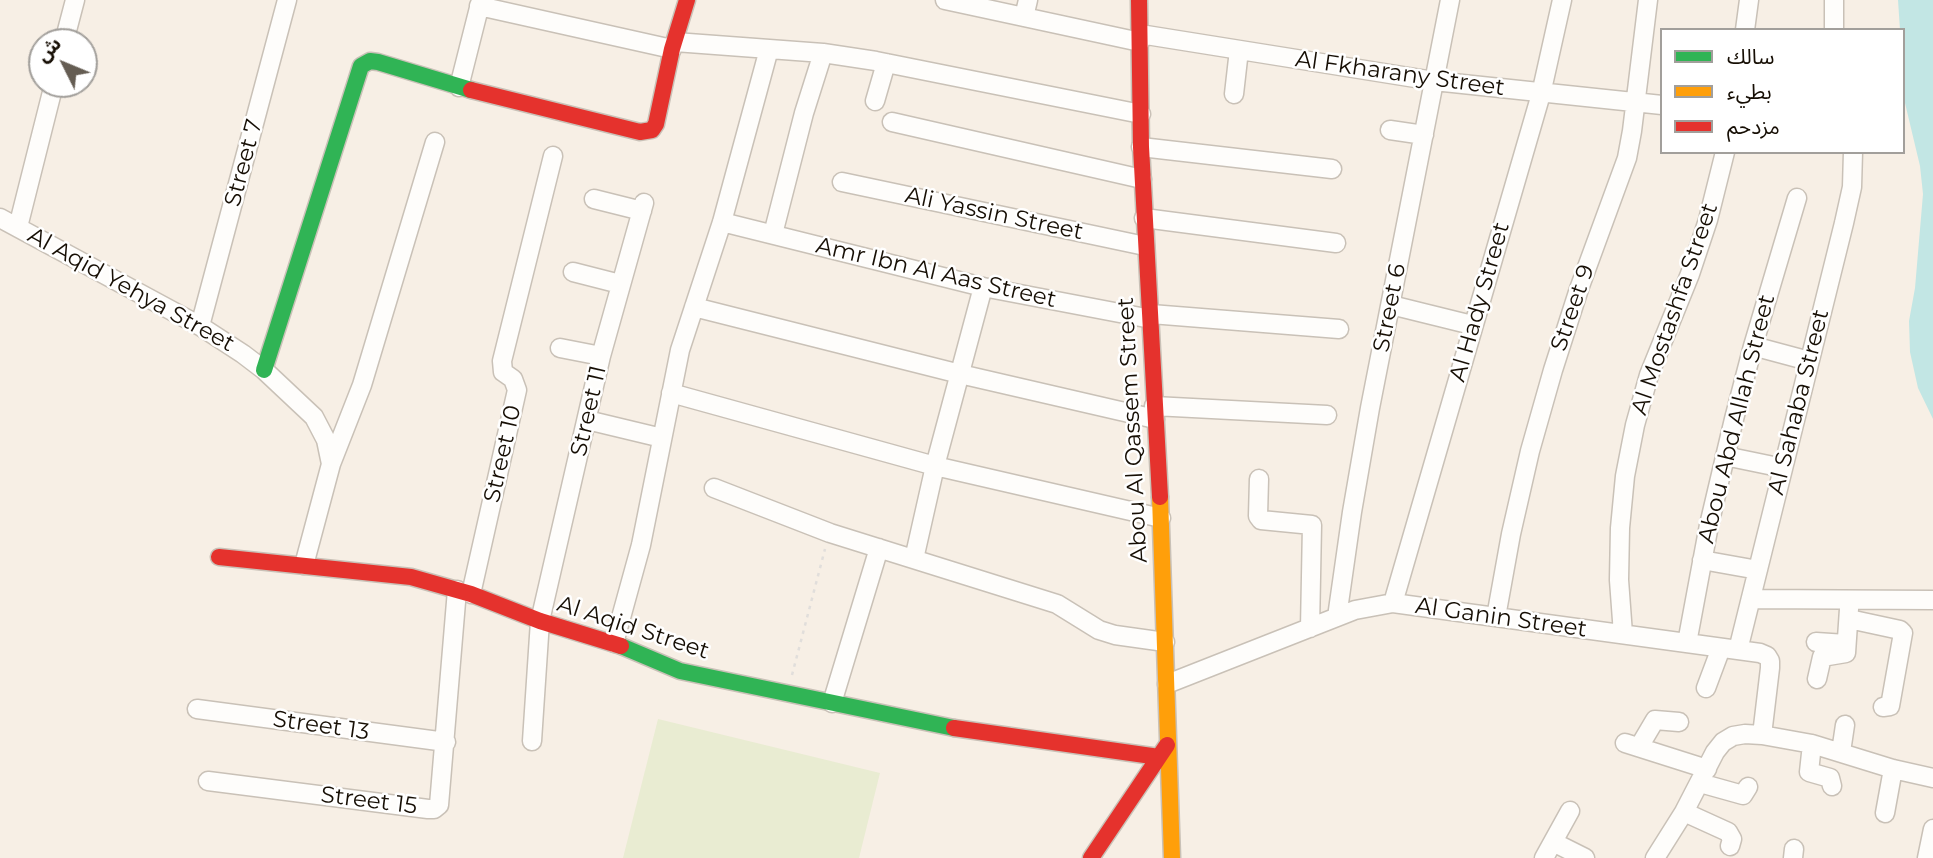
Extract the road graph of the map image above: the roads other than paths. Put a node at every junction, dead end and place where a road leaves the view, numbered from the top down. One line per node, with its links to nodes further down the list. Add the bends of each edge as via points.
1 (75, 0): 13 (street)
2 (288, 0): 58 (street, Street 7)
3 (687, 0): 17 (street)
4 (945, 0): 12 (street, Al Fkharany Street)
5 (1139, 0): 16 (street, Abou Al Qassem Street)
6 (1450, 0): 22 (street, Street 6)
7 (1562, 0): 25 (street, Al Hady Street)
8 (1648, 0): 28 (street, Street 9)
9 (1749, 0): 14 (street)
10 (1834, 0): 15 (street)
11 (480, 3): 17 (street); 23 (street)
12 (1026, 9): 16 (street, Al Fkharany Street)
13 (68, 28)
14 (1745, 28)
15 (1834, 28)
16 (1140, 38): 19 (street, Al Fkharany Street); 30 (street, Abou Al Qassem Street)
17 (673, 45): 18 (street); 23 (street, via 652,130 640,132)
18 (769, 49): 20 (street); 46 (street)
19 (1239, 50): 22 (street, Al Fkharany Street); 24 (street)
20 (823, 53): 21 (street); 48 (street)
21 (886, 63): 27 (street); 30 (street)
22 (1434, 81): 25 (street, Al Fkharany Street); 33 (street, Street 6)
23 (459, 87): 64 (street, via 373,61 358,70)
24 (1234, 94)
25 (1541, 94): 28 (street, Al Fkharany Street); 57 (street, Al Hady Street)
26 (50, 98): 47 (street)
27 (875, 101)
28 (1635, 103): 29 (street, Al Fkharany Street); 90 (street, Street 9, via 1627,158 1578,289 1533,440)
29 (1660, 105)
30 (1141, 114): 35 (street, Abou Al Qassem Street)
31 (892, 122): 40 (street)
32 (1390, 130): 33 (street)
33 (1424, 135): 54 (street, Street 6)
34 (435, 142): 72 (street, via 362,384)
35 (1141, 147): 39 (street); 40 (street, Abou Al Qassem Street)
36 (1724, 154): 94 (street, Al Mostashfa Street, via 1708,220 1635,425 1620,528)
37 (1853, 154): 63 (street, Al Sahaba Street, via 1852,187)
38 (553, 156): 84 (street, Street 10, via 502,361 503,372 513,379 517,390)
39 (1332, 169)
40 (1142, 179): 45 (street, Abou Al Qassem Street)
41 (842, 182): 50 (street, Ali Yassin Street)
42 (1797, 198): 60 (street, Abou Abd Allah Street)
43 (594, 199): 52 (street, Street 11, via 643,207)
44 (0, 218): 47 (street, Al Aqid Yehya Street)
45 (1144, 218): 49 (street); 50 (street, Abou Al Qassem Street)
46 (722, 222): 48 (street, Amr Ibn Al Aas Street); 55 (street)
47 (18, 227): 58 (street, Al Aqid Yehya Street)
48 (773, 234): 53 (street, Amr Ibn Al Aas Street)
49 (1336, 243)
50 (1145, 246): 56 (street, Abou Al Qassem Street)
51 (573, 272): 52 (street)
52 (620, 284): 62 (street, Street 11)
53 (983, 287): 56 (street, Amr Ibn Al Aas Street); 65 (street)
54 (1391, 305): 57 (street); 89 (street, Street 6)
55 (694, 307): 65 (street); 66 (street)
56 (1151, 317): 59 (street, Amr Ibn Al Aas Street); 67 (street, Abou Al Qassem Street)
57 (1472, 325): 88 (street, Al Hady Street)
58 (200, 326): 64 (street, Al Aqid Yehya Street)
59 (1339, 329)
60 (1753, 346): 63 (street); 71 (street, Abou Abd Allah Street)
61 (559, 348): 62 (street)
62 (601, 356): 69 (street, Street 11)
63 (1809, 361): 74 (street, Al Sahaba Street)
64 (264, 370): 72 (street, Al Aqid Yehya Street, via 314,417)
65 (960, 374): 67 (street); 73 (street)
66 (671, 393): 70 (street); 73 (street)
67 (1155, 413): 68 (street); 77 (street, Abou Al Qassem Street)
68 (1327, 415)
69 (587, 420): 70 (street); 92 (street, Street 11)
70 (662, 438): 97 (street, via 641,545)
71 (1725, 456): 74 (street); 81 (street, Abou Abd Allah Street)
72 (331, 464): 82 (street)
73 (935, 466): 77 (street); 80 (street)
74 (1783, 468): 83 (street, Al Sahaba Street)
75 (1259, 479): 93 (street, via 1261,520 1312,525)
76 (714, 488): 78 (street)
77 (1161, 518): 95 (street, Abou Al Qassem Street)
78 (880, 548): 80 (street); 105 (street)
79 (219, 558): 82 (street, Al Aqid Street)
80 (914, 559): 95 (street, via 1057,604 1099,630)
81 (1702, 560): 83 (street); 98 (street, Abou Abd Allah Street)
82 (304, 565): 84 (street, Al Aqid Street, via 392,574)
83 (1758, 570): 85 (street, Al Sahaba Street)
84 (464, 592): 92 (street, Al Aqid Street); 111 (street, Street 15)
85 (1751, 599): 86 (street); 100 (street, Al Sahaba Street)
86 (1850, 599): 87 (street); 91 (street)
87 (1933, 600)
88 (1392, 603): 89 (street, Al Ganin Street); 90 (street, Al Ganin Street)
89 (1337, 617): 93 (street, Al Ganin Street)
90 (1496, 617): 94 (street, Al Ganin Street)
91 (1849, 619): 99 (street); 104 (street, via 1903,633)
92 (540, 621): 97 (street, Al Aqid Street); 110 (street, Street 11)
93 (1310, 628): 102 (street, Al Ganin Street)
94 (1623, 634): 98 (street, Al Ganin Street)
95 (1165, 642): 102 (street, Abou Al Qassem Street)
96 (1816, 642): 99 (street)
97 (614, 643): 105 (street, Al Aqid Street, via 669,668)
98 (1687, 643): 100 (street, Al Ganin Street)
99 (1846, 644): 101 (street, via 1845,654 1822,657)
100 (1730, 649): 103 (street, Al Sahaba Street); 109 (street, Al Ganin Street, via 1760,653 1770,661)
101 (1817, 678)
102 (1167, 684): 112 (street, Abou Al Qassem Street)
103 (1706, 688)
104 (1895, 702)
105 (832, 703): 115 (street, Al Aqid Street, via 940,726)
106 (197, 709): 111 (street, Street 13)
107 (1679, 722): 117 (street, via 1655,720 1632,745)
108 (1846, 725): 114 (street)
109 (1762, 736): 113 (street); 117 (street, via 1745,734 1723,742)
110 (532, 741)
111 (446, 742): 119 (street, Street 15, via 442,799 434,809)
112 (1169, 742): 115 (street); 129 (street, Abou Al Qassem Street)
113 (1812, 744): 114 (street); 120 (street, via 1809,772 1830,778)
114 (1842, 752): 116 (street)
115 (1159, 757): 128 (street)
116 (1893, 769): 118 (street); 124 (street)
117 (1703, 776): 121 (street, via 1743,795); 123 (street)
118 (1933, 778)
119 (208, 781)
120 (1832, 786)
121 (1748, 787)
122 (1570, 811): 126 (street)
123 (1684, 812): 127 (street, via 1728,832); 132 (street)
124 (1885, 813)
125 (1933, 829): 133 (street)
126 (1553, 842): 130 (street); 131 (street)
127 (1730, 846)
128 (1091, 858)
129 (1172, 858)
130 (1544, 858)
131 (1586, 858)
132 (1655, 858)
133 (1927, 858)

